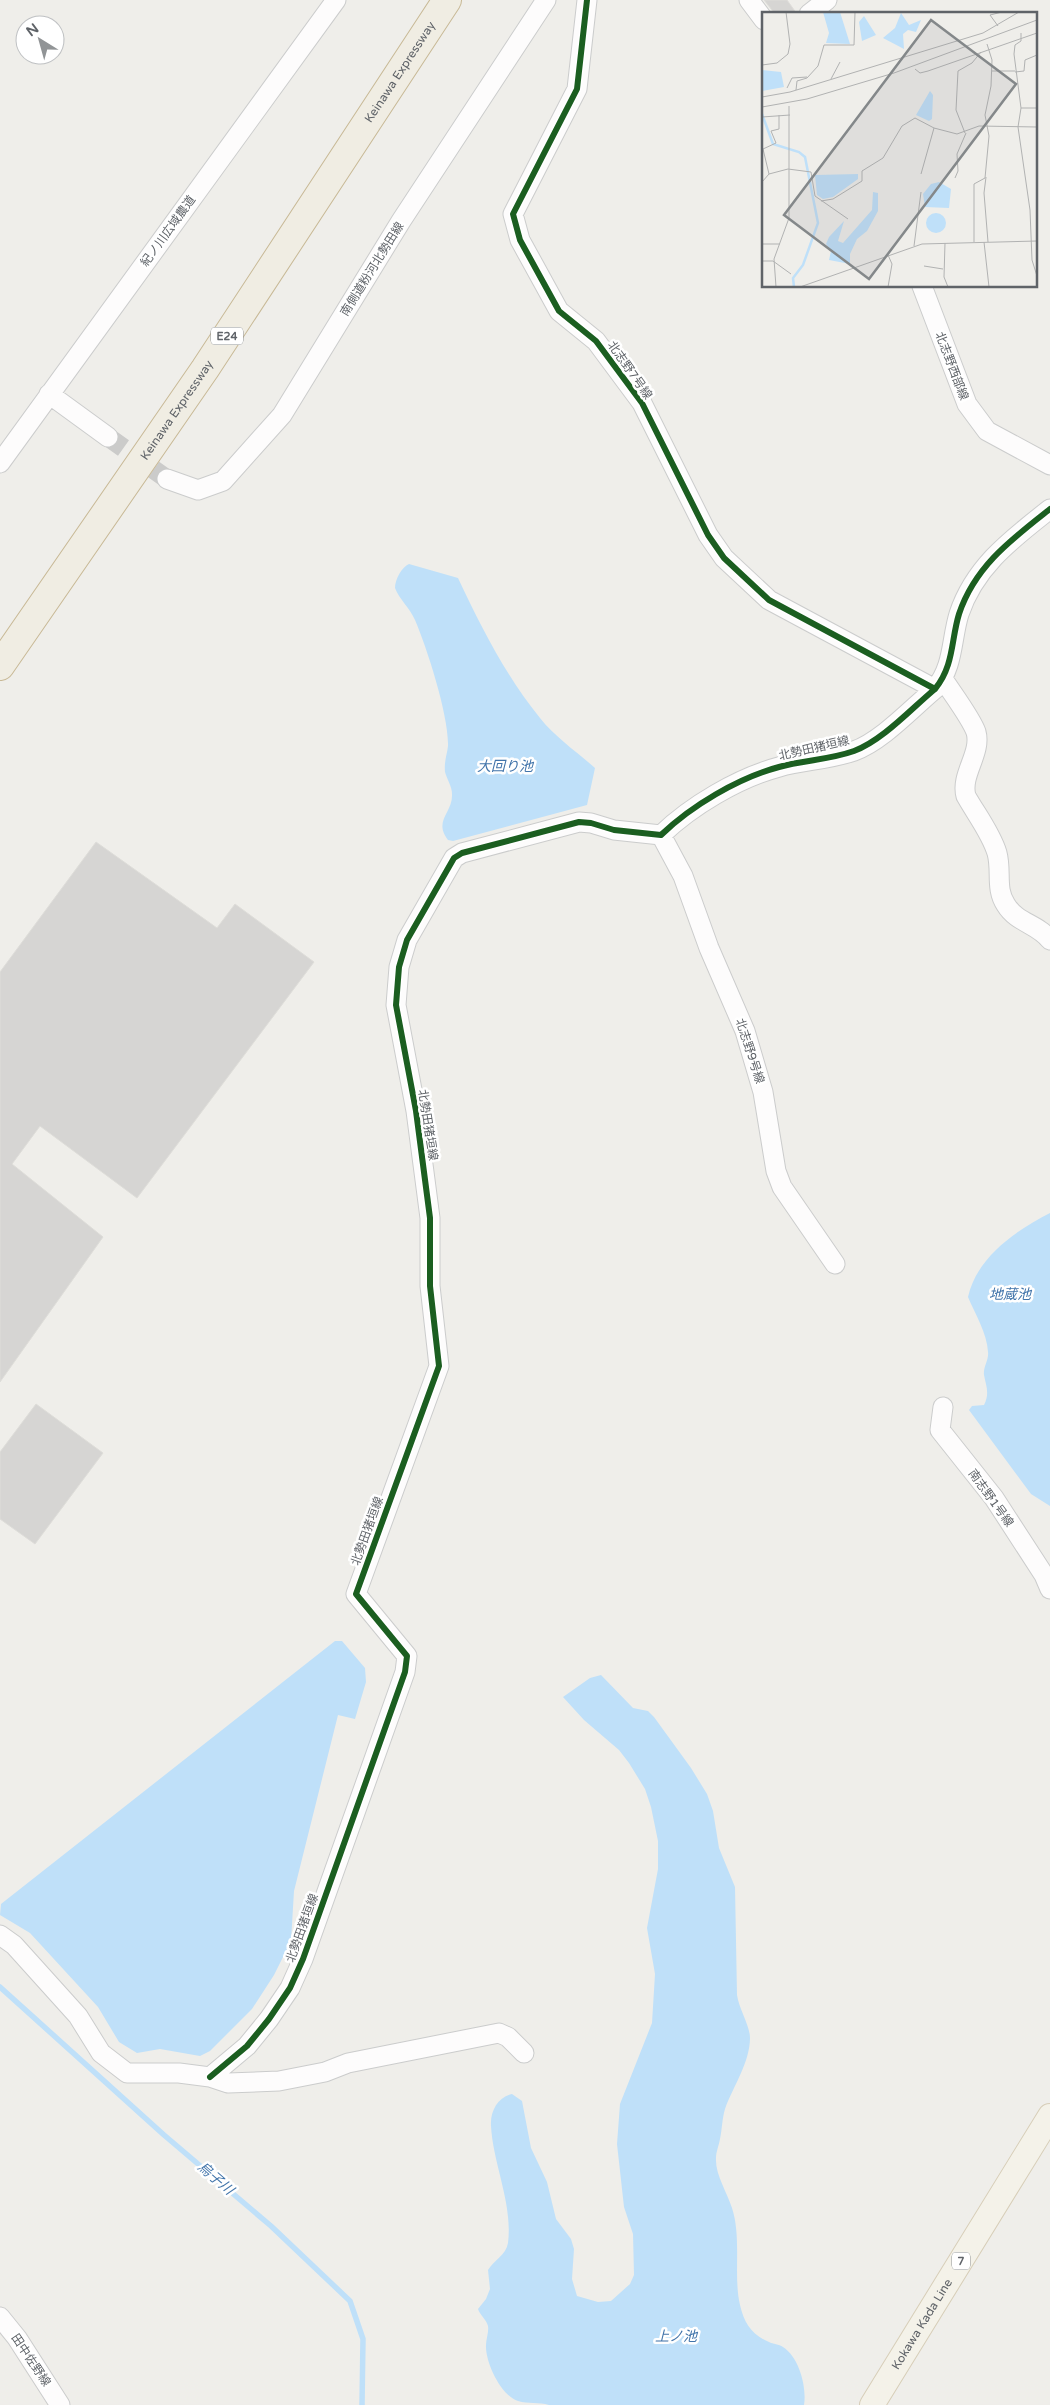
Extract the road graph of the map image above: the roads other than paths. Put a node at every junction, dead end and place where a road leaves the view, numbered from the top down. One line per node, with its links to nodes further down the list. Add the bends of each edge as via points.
1 (336, 0): 10 (street, 紀ノ川広域農道)
2 (447, 0): 16 (highway, Keinawa Expressway / E24, via 206,369)
3 (546, 0): 14 (street, 南側道粉河北勢田線, via 401,221 282,415 223,482 198,490)
4 (587, 0): 17 (street, 北志野7号線, via 577,89 513,214 520,240 559,312 596,341 642,404 708,535 724,558 769,600)
5 (749, 0): 8 (street)
6 (828, 0): 7 (street)
7 (812, 12)
8 (762, 17)
9 (923, 288): 13 (street, 北志野西部線, via 967,404 987,431)
10 (50, 394): 11 (street); 12 (street, 紀ノ川広域農道)
11 (108, 437)
12 (0, 463)
13 (1050, 465)
14 (167, 479)
15 (1050, 509): 17 (street, via 1003,546 984,566 959,614)
16 (0, 666)
17 (939, 684): 18 (street, 北勢田猪垣線, via 874,740 855,751 779,767 726,788 674,822); 19 (street, via 976,733 964,788 994,844 1002,898 1013,915 1042,930)
18 (661, 835): 20 (street, 北志野9号線, via 683,876 745,1032 763,1092 776,1171 782,1187); 25 (street, 北勢田猪垣線, via 578,822 462,853 454,858 407,940 399,967 396,1005 416,1111 430,1218 430,1286 438,1366 356,1594 407,1656 405,1672 290,1988 247,2046)
19 (1050, 940)
20 (835, 1264)
21 (943, 1407): 22 (street, 南志野1号線, via 940,1430 994,1498)
22 (1050, 1589)
23 (0, 1935): 25 (street, via 14,1945 78,2016 101,2053 127,2072)
24 (524, 2053): 25 (street, via 499,2033 348,2063 326,2072 279,2081 228,2083)
25 (210, 2077)
26 (1050, 2116): 29 (main road, Kokawa Kada Line / 7)
27 (0, 2317): 28 (street, 田中佐野線)
28 (60, 2405)
29 (872, 2405)

